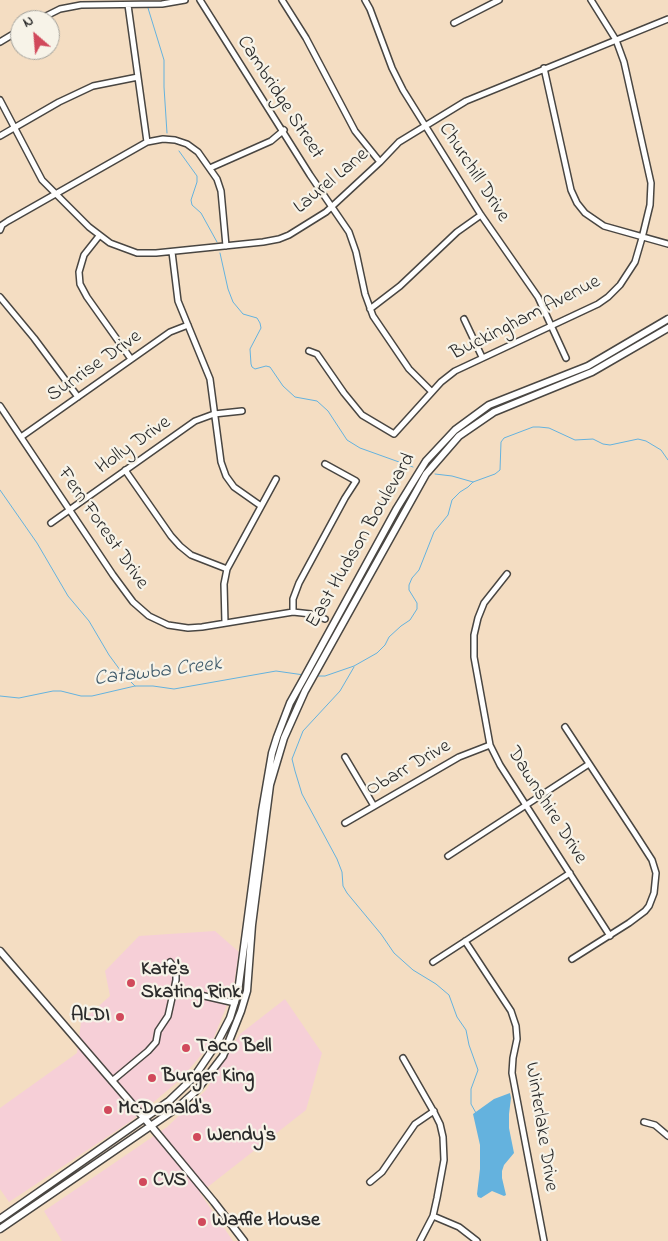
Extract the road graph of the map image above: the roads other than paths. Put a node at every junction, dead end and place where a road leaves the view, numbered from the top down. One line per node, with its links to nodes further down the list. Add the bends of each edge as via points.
1 (185, 0): 8 (street)
2 (200, 0): 18 (street, Cambridge Street)
3 (282, 0): 21 (street, via 351,124)
4 (365, 0): 16 (street, Churchill Drive, via 396,76)
5 (499, 0): 11 (street)
6 (592, 0): 12 (street, Buckingham Avenue)
7 (95, 2): 8 (street); 9 (street)
8 (128, 5): 14 (street)
9 (58, 10)
10 (668, 19): 12 (street, Laurel Lane)
11 (454, 23)
12 (616, 40): 13 (street, Laurel Lane); 28 (street, Buckingham Avenue, via 631,89 650,175 650,205)
13 (544, 68): 16 (street, Laurel Lane, via 475,96); 28 (street, via 571,190 577,203 596,222)
14 (138, 77): 17 (street, via 92,86); 20 (street)
15 (0, 100): 17 (street, Laurel Lane)
16 (425, 126): 21 (street, Laurel Lane, via 399,142); 25 (street, Churchill Drive)
17 (14, 128): 19 (street); 23 (street, Laurel Lane, via 38,174)
18 (284, 130): 22 (street, via 271,141); 24 (street, Cambridge Street)
19 (0, 136)
20 (147, 142): 22 (street, via 175,140 187,144); 23 (street)
21 (380, 162): 24 (street, Laurel Lane)
22 (210, 168): 30 (street, via 221,191)
23 (56, 194): 26 (street, via 8,221); 27 (street, Laurel Lane)
24 (332, 206): 30 (street, Laurel Lane, via 300,229 279,239); 33 (street, Cambridge Street, via 349,232)
25 (481, 215): 33 (street, via 457,232 400,286); 37 (street, Churchill Drive, via 529,282)
26 (0, 230)
27 (100, 236): 31 (street, Laurel Lane, via 137,253); 42 (street, via 84,255 79,272 80,284)
28 (642, 238): 29 (street); 37 (street, Buckingham Avenue, via 635,262 616,290 598,304)
29 (668, 244)
30 (226, 246): 31 (street, Laurel Lane)
31 (172, 252): 36 (street, via 176,296)
32 (0, 297): 44 (street)
33 (370, 309): 43 (street, Cambridge Street, via 409,369)
34 (464, 319): 40 (street)
35 (668, 319): 66 (main road, East Hudson Boulevard, via 588,366 489,406 444,440 426,461 283,719 274,745)
36 (188, 325): 42 (street, Sunrise Drive, via 174,330); 47 (street, via 210,379)
37 (552, 325): 40 (street, Buckingham Avenue); 41 (street, Churchill Drive)
38 (668, 328): 66 (main road, East Hudson Boulevard, via 592,372 494,412 459,436 426,474 305,691 284,738)
39 (309, 351): 43 (street, Buckingham Avenue, via 317,354 362,415 394,434)
40 (482, 357): 43 (street, Buckingham Avenue, via 455,371)
41 (566, 358)
42 (131, 359): 44 (street, Sunrise Drive)
43 (432, 392)
44 (78, 397): 48 (street, Sunrise Drive)
45 (0, 406): 48 (street, Fern Forest Drive)
46 (242, 411): 47 (street, Holly Drive)
47 (214, 414): 50 (street, Holly Drive, via 195,421); 52 (street, via 226,476 234,487)
48 (21, 437): 53 (street, Fern Forest Drive)
49 (325, 464): 57 (street, via 356,482 299,583 293,599)
50 (125, 470): 53 (street, Holly Drive); 55 (street, via 180,546 191,555)
51 (276, 479): 52 (street)
52 (262, 506): 55 (street)
53 (69, 510): 54 (street, Holly Drive); 59 (street, Fern Forest Drive, via 129,597 143,612 161,622 182,627)
54 (50, 523)
55 (227, 569): 59 (street)
56 (507, 574): 61 (street, Dawnshire Drive, via 484,603 474,635 474,657)
57 (293, 612): 58 (street, Fern Forest Drive); 59 (street, Fern Forest Drive)
58 (325, 619)
59 (225, 623)
60 (565, 727): 63 (street)
61 (490, 745): 64 (street, Obarr Drive, via 459,757); 65 (street, Dawnshire Drive)
62 (345, 757): 64 (street)
63 (589, 764): 65 (street); 70 (street, via 652,860 656,873 649,906)
64 (374, 806): 67 (street, Obarr Drive)
65 (526, 806): 68 (street); 69 (street, Dawnshire Drive)
66 (263, 818): 77 (main road, East Hudson Boulevard); 83 (main road, East Hudson Boulevard, via 248,977 238,1020 223,1056 197,1090)
67 (345, 823)
68 (448, 856)
69 (570, 873): 70 (street, Dawnshire Drive); 71 (street)
70 (610, 936): 73 (street)
71 (465, 942): 75 (street); 92 (street, Winterlake Drive, via 511,1011 516,1026 512,1073)
72 (0, 951): 79 (main road)
73 (572, 959)
74 (170, 962): 76 (street, via 177,973)
75 (433, 962)
76 (174, 990): 77 (street); 79 (street, via 168,1016 158,1031 156,1042)
77 (235, 1003): 81 (main road, East Hudson Boulevard, via 217,1043 198,1072 169,1101)
78 (403, 1058): 80 (street)
79 (112, 1081): 81 (main road)
80 (434, 1111): 85 (street, via 415,1124 382,1172); 86 (street, via 442,1129 444,1150)
81 (144, 1119): 83 (main road); 87 (main road, East Hudson Boulevard)
82 (644, 1122): 84 (street, via 655,1125)
83 (151, 1126): 88 (main road, East Hudson Boulevard); 89 (main road)
84 (668, 1136)
85 (370, 1182)
86 (432, 1216): 90 (street); 91 (street, via 459,1227)
87 (0, 1219)
88 (0, 1229)
89 (244, 1241)
90 (420, 1241)
91 (477, 1241)
92 (544, 1241)

